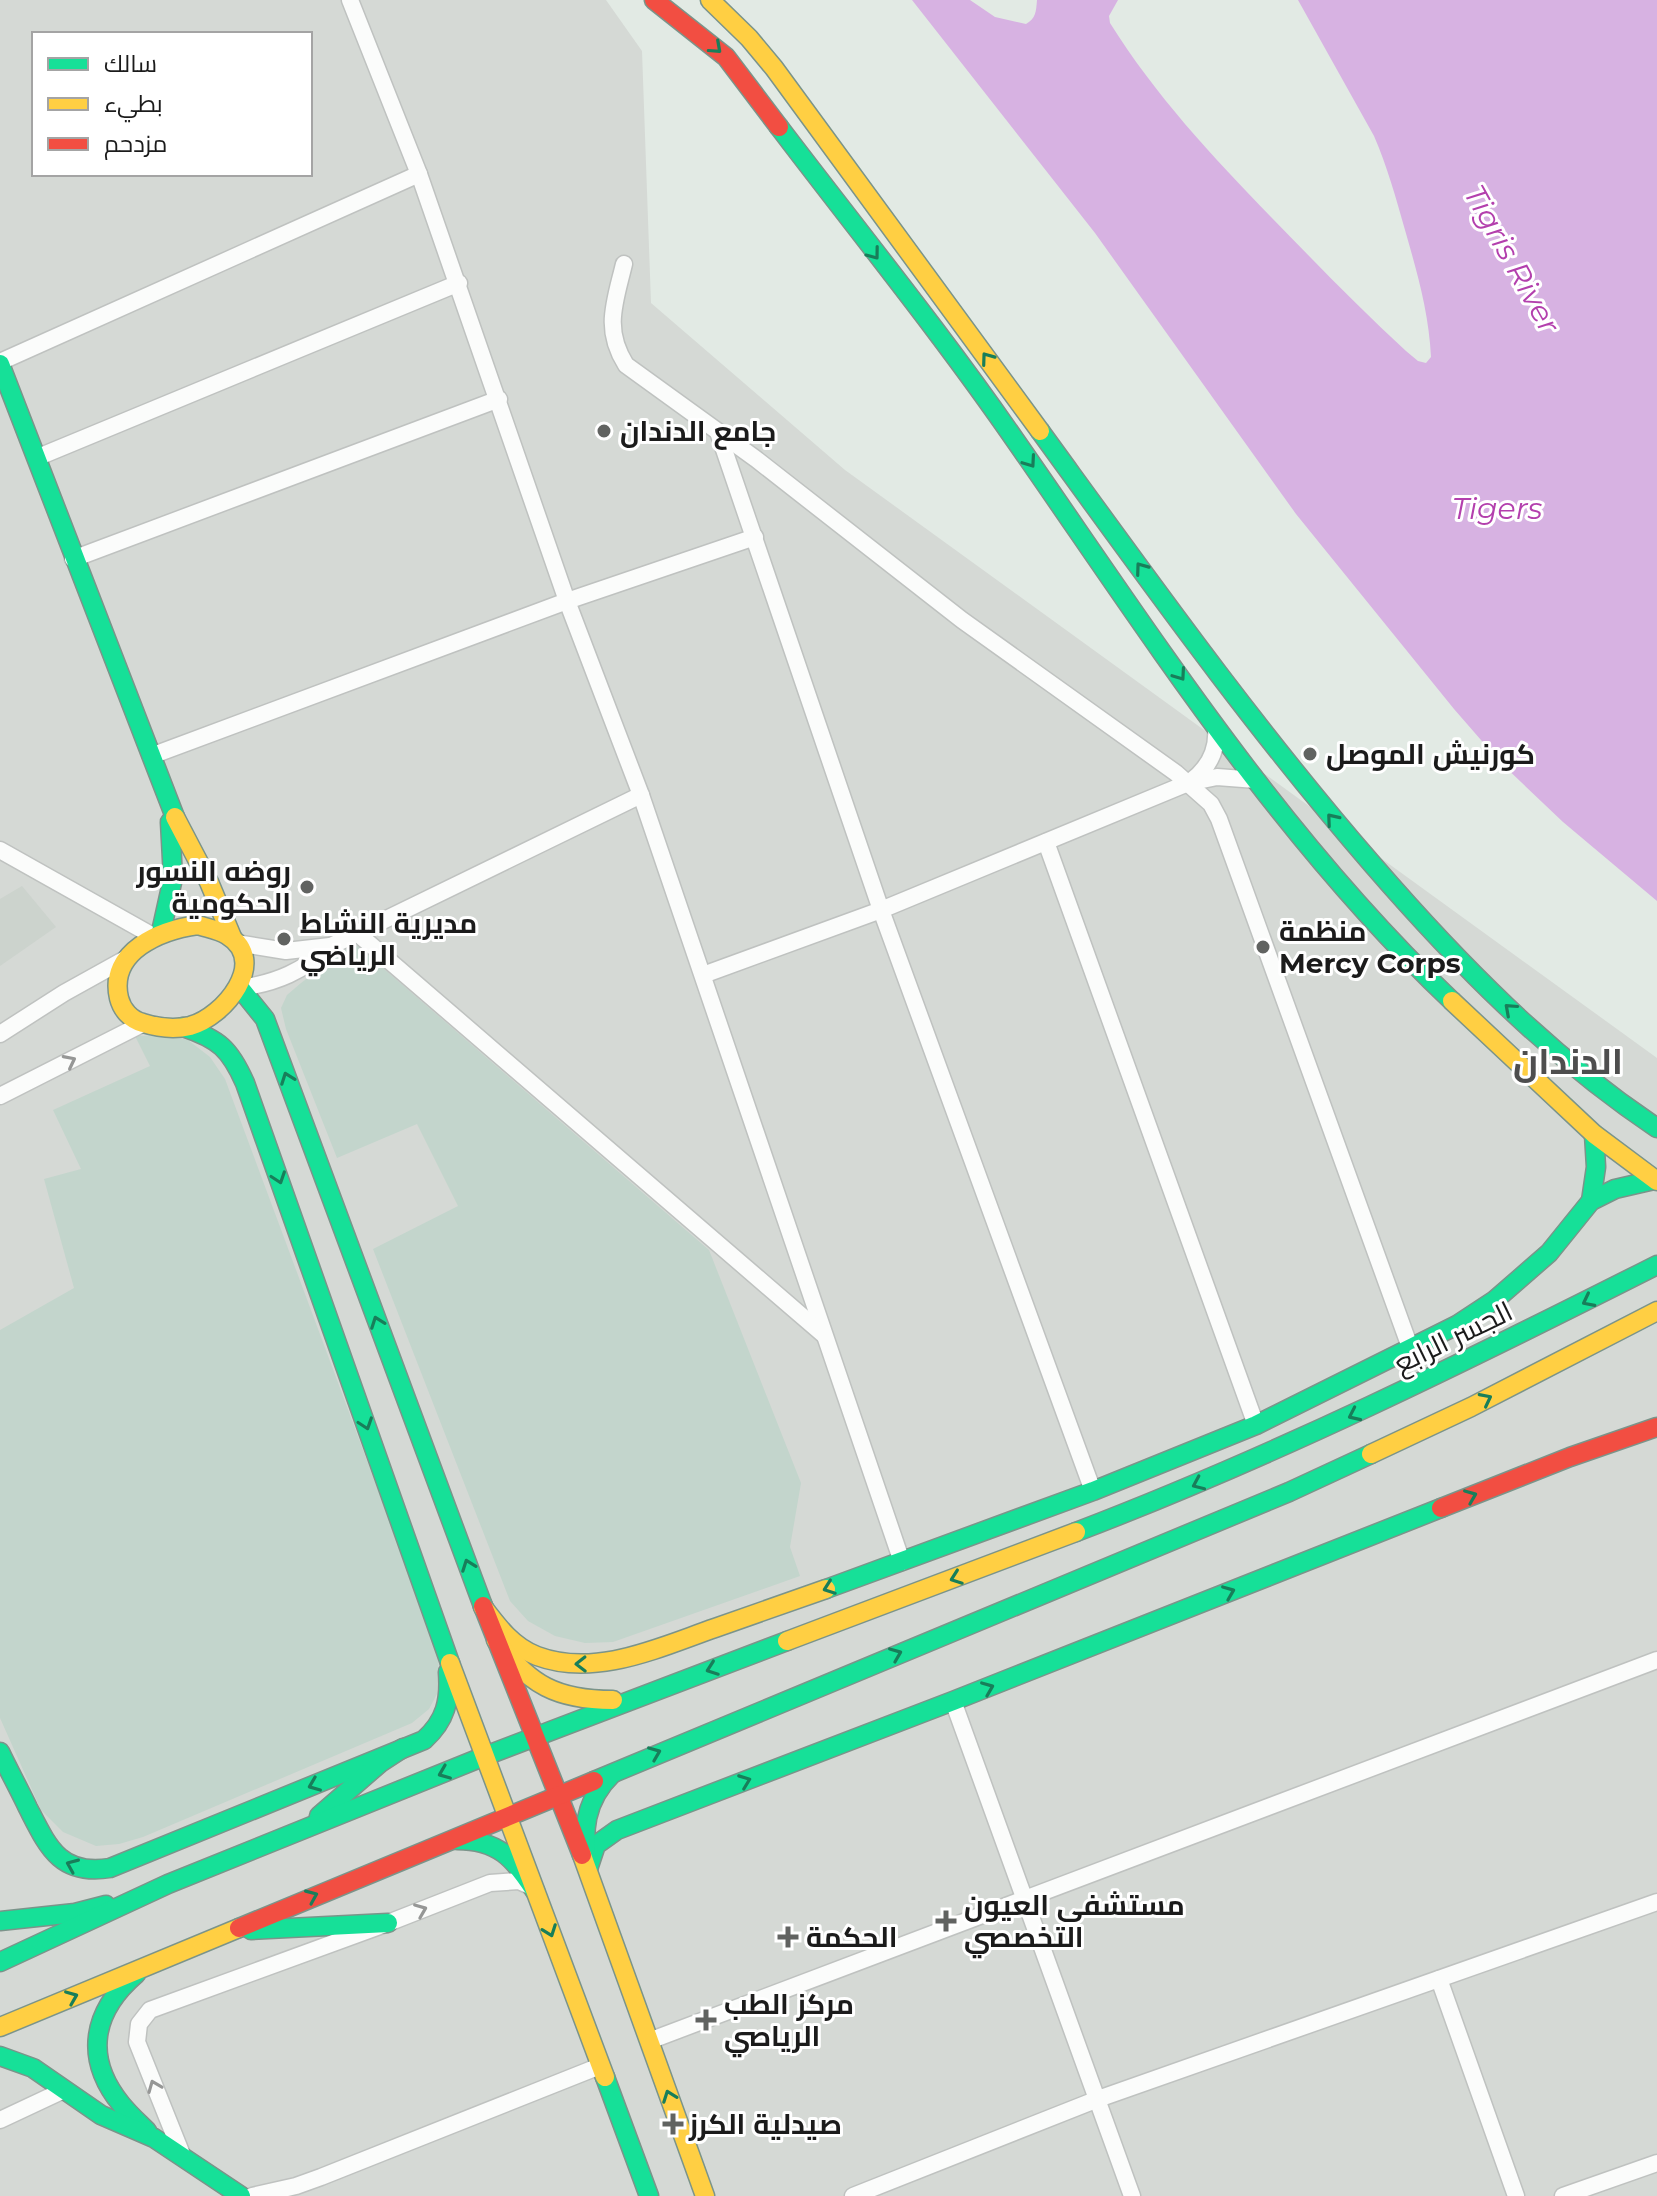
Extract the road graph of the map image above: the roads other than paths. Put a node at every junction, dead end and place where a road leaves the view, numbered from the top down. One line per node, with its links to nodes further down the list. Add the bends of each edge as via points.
1 (350, 0): 4 (street)
2 (654, 0): 14 (main road, one-way to 14, via 726,57 1003,423)
3 (710, 0): 34 (main road, one-way to 3, via 1596,1086 1463,966 1334,821 1196,644 774,68)
4 (419, 174): 6 (street); 7 (street)
5 (624, 264): 9 (street, via 612,314 616,350 640,377)
6 (459, 283): 8 (street); 10 (street)
7 (0, 363): 10 (main road)
8 (499, 399): 12 (street); 13 (street)
9 (718, 432): 11 (street); 17 (street, via 962,620)
10 (36, 458): 12 (main road)
11 (755, 537): 13 (street); 22 (street)
12 (73, 559): 15 (main road)
13 (567, 601): 15 (street); 18 (street)
14 (1216, 725): 16 (main road); 17 (street, via 1208,764)
15 (151, 756): 19 (main road)
16 (1256, 780): 17 (street, via 1217,777); 35 (main road, via 1344,890 1396,945)
17 (1188, 783): 20 (street); 41 (street, via 1219,819)
18 (641, 795): 23 (street); 28 (street)
19 (168, 804): 24 (main road, via 174,882); 25 (main road)
20 (1046, 842): 22 (street); 42 (street)
21 (0, 850): 24 (street)
22 (881, 910): 28 (street); 44 (street)
23 (357, 933): 26 (street); 40 (street)
24 (157, 934): 25 (main road, via 198,925 216,928); 27 (main road)
25 (234, 940): 26 (street, via 286,951); 29 (main road, via 245,970)
26 (331, 946): 29 (street, via 290,976)
27 (128, 958): 30 (main road, via 118,983 119,997 124,1010); 32 (street)
28 (703, 975): 40 (street)
29 (240, 988): 31 (main road, via 221,1010); 46 (main road, one-way to 29, via 265,1019)
30 (142, 1024): 31 (main road); 33 (street, one-way to 30)
31 (183, 1027): 48 (main road, one-way to 48, via 210,1035 232,1053 245,1083)
32 (0, 1034)
33 (0, 1096)
34 (1657, 1128)
35 (1594, 1134): 36 (main road); 37 (main road)
36 (1656, 1180): 37 (main road, via 1615,1189)
37 (1591, 1201): 41 (main road, via 1523,1277 1477,1312)
38 (1657, 1265): 50 (main road, الجسر الرابع, one-way to 50, via 1447,1371 1172,1495)
39 (1657, 1311): 56 (main road, one-way to 39, via 1289,1492 1471,1407)
40 (826, 1336): 45 (street)
41 (1411, 1350): 42 (main road)
42 (1256, 1425): 44 (main road)
43 (1657, 1427): 51 (main road, one-way to 43)
44 (1093, 1491): 45 (main road)
45 (902, 1562): 46 (main road, one-way to 46, via 600,1664 561,1664 535,1656 510,1641)
46 (483, 1607): 47 (main road)
47 (496, 1640): 50 (main road, via 532,1682 559,1696 618,1700); 52 (main road)
48 (446, 1650): 53 (main road, via 449,1694 443,1721 424,1740); 55 (main road)
49 (1657, 1660): 64 (street)
50 (648, 1693): 52 (main road)
51 (953, 1701): 61 (main road, one-way to 51, via 589,1854 603,1836); 64 (street)
52 (535, 1736): 55 (main road); 57 (main road)
53 (403, 1748): 54 (main road, one-way to 54, via 98,1871 75,1868 48,1847); 59 (main road)
54 (0, 1752)
55 (485, 1756): 58 (main road); 59 (main road, one-way to 59)
56 (625, 1766): 57 (main road); 61 (main road, via 599,1785 588,1805)
57 (558, 1794): 58 (main road); 61 (main road)
58 (507, 1816): 60 (main road); 62 (main road)
59 (292, 1836): 63 (main road)
60 (423, 1850): 62 (main road, via 457,1840 492,1843); 68 (main road, one-way to 60)
61 (588, 1869): 73 (main road)
62 (535, 1891): 67 (street, one-way to 62, via 490,1883 519,1881); 75 (main road, one-way to 75)
63 (147, 1893): 66 (main road, via 75,1913); 69 (main road)
64 (1027, 1899): 73 (street); 77 (street)
65 (1657, 1902): 71 (street)
66 (0, 1921)
67 (388, 1923): 68 (main road, via 264,1928); 80 (street, one-way to 67, via 137,2042 143,2016)
68 (201, 1942): 70 (main road)
69 (0, 1962)
70 (147, 1966): 72 (main road, one-way to 70); 79 (main road, via 109,1999 96,2032 107,2081)
71 (1439, 1979): 77 (street); 90 (street)
72 (0, 2027)
73 (649, 2041): 87 (main road, one-way to 73)
74 (0, 2056): 76 (main road, via 33,2068)
75 (600, 2066): 82 (street); 86 (main road)
76 (64, 2090): 78 (street); 79 (main road, via 110,2120)
77 (1098, 2099): 88 (street); 89 (street)
78 (0, 2120)
79 (154, 2138): 80 (main road)
80 (184, 2158): 83 (main road)
81 (1657, 2163): 91 (street)
82 (321, 2177): 84 (street); 85 (street)
83 (241, 2196)
84 (252, 2196)
85 (305, 2196)
86 (649, 2196)
87 (705, 2196)
88 (853, 2196)
89 (1132, 2196)
90 (1516, 2196)
91 (1563, 2196)

